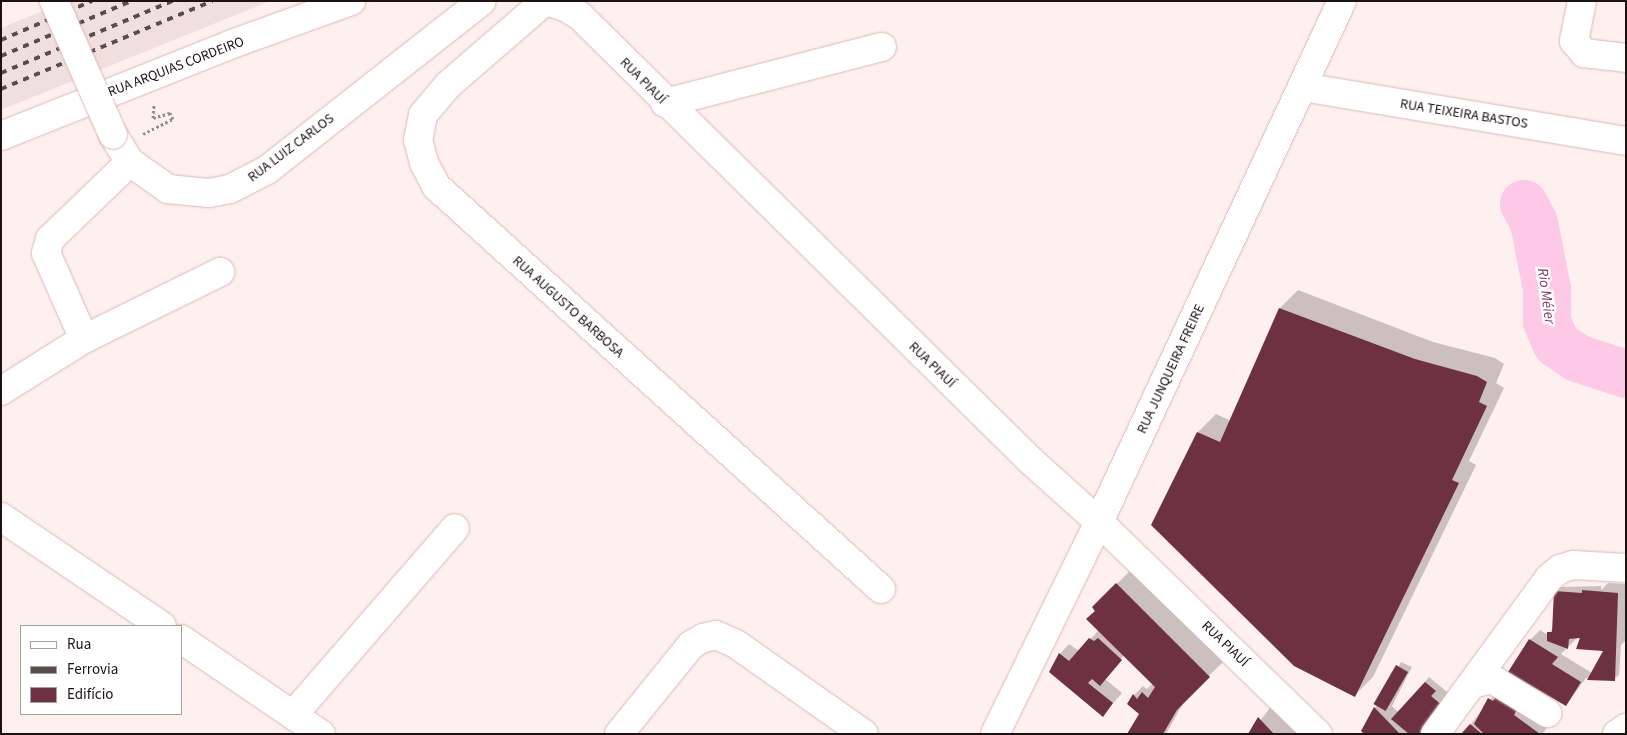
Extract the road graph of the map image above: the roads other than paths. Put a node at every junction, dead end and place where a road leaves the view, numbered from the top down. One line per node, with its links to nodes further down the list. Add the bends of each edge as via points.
1 (54, 1): 13 (street, RUA LUIZ CARLOS, bridge, via 113,135)
2 (351, 1): 11 (street, RUA ARQUIAS CORDEIRO, via 232,44)
3 (545, 1): 10 (street, RUA PIAUÍ, via 580,16); 21 (street, RUA AUGUSTO BARBOSA, via 448,85 423,115 418,140 424,163 437,187)
4 (1342, 1): 9 (street, RUA JUNQUEIRA FREIRE)
5 (1582, 1): 8 (street, via 1574,41 1584,53)
6 (476, 3): 13 (street, RUA LUIZ CARLOS, via 250,181 230,189 209,192 168,188)
7 (882, 47): 10 (street)
8 (1626, 58)
9 (1303, 87): 12 (street, RUA TEIXEIRA BASTOS); 18 (street, RUA JUNQUEIRA FREIRE)
10 (665, 103): 18 (street, RUA PIAUÍ, via 1031,461)
11 (1, 136)
12 (1626, 141)
13 (130, 162): 15 (street, via 50,239 46,253)
14 (220, 272): 15 (street)
15 (84, 339): 16 (street)
16 (1, 391)
17 (1, 517): 22 (street)
18 (1099, 522): 31 (street, RUA JUNQUEIRA FREIRE); 32 (street, RUA PIAUÍ)
19 (455, 528): 26 (street)
20 (1626, 568): 24 (street, via 1574,565 1560,568 1549,578)
21 (881, 589)
22 (161, 625)
23 (182, 640): 26 (street)
24 (1472, 684): 25 (street, via 1492,680); 33 (street)
25 (1547, 713)
26 (293, 715): 28 (street)
27 (1626, 728): 34 (street)
28 (321, 734)
29 (619, 734): 30 (street, via 691,645 716,635 736,644)
30 (864, 734)
31 (995, 734)
32 (1318, 734)
33 (1435, 734)
34 (1617, 734)

